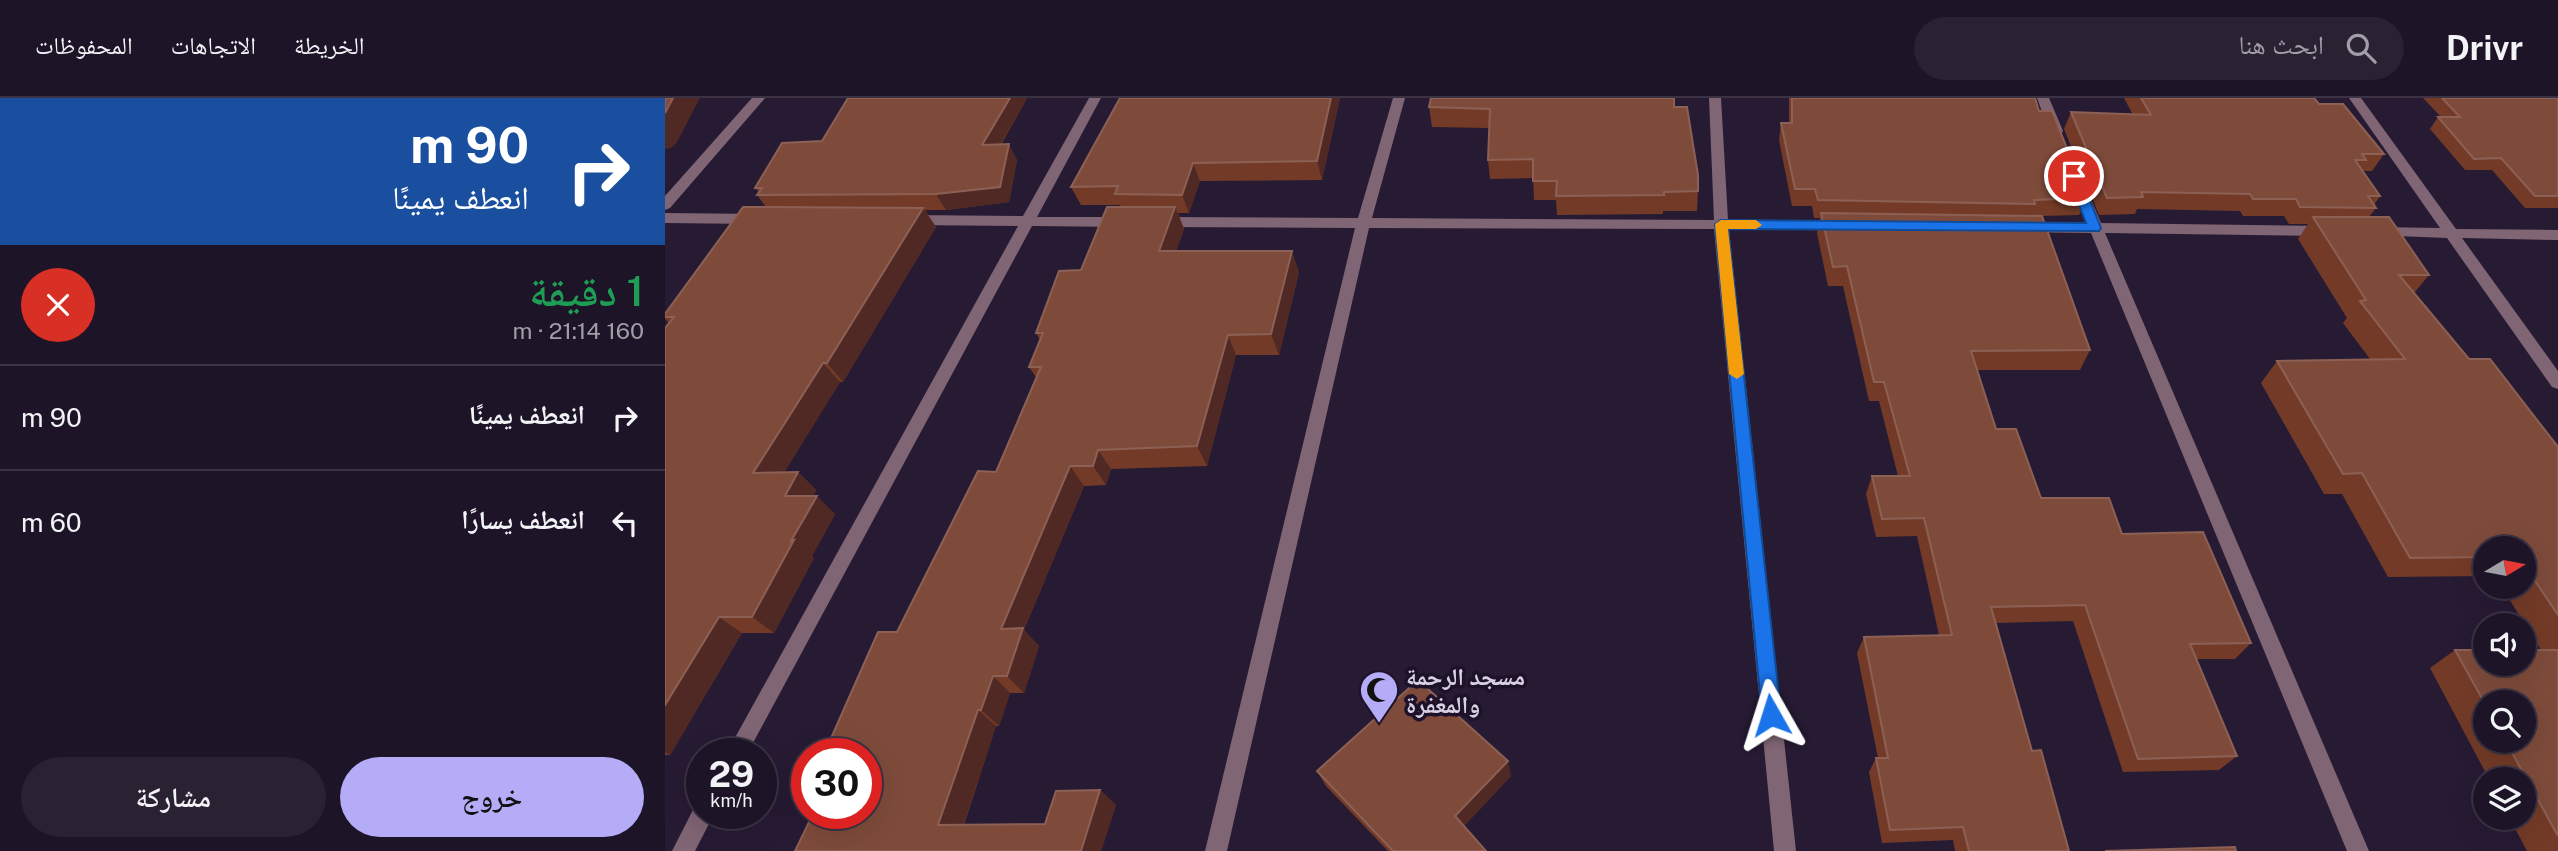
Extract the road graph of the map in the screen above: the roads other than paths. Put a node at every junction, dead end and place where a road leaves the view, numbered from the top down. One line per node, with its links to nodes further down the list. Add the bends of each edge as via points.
1 (759, 98): 7 (street)
2 (1095, 98): 11 (street)
3 (1399, 98): 12 (street)
4 (1715, 98): 13 (street)
5 (2043, 98): 16 (street)
6 (2355, 98): 17 (street)
7 (665, 205)
8 (665, 218): 9 (street)
9 (773, 219)
10 (894, 220): 11 (street)
11 (1029, 221): 12 (street); 20 (street)
12 (1363, 224): 13 (street); 23 (street)
13 (1721, 224): 14 (street); 24 (street)
14 (1860, 226)
15 (2011, 227): 16 (street)
16 (2094, 228): 17 (street); 25 (street)
17 (2451, 233): 18 (street); 19 (street)
18 (2558, 235)
19 (2558, 383)
20 (745, 738)
21 (695, 829): 22 (street)
22 (683, 851)
23 (1216, 851)
24 (1785, 851)
25 (2358, 851)

